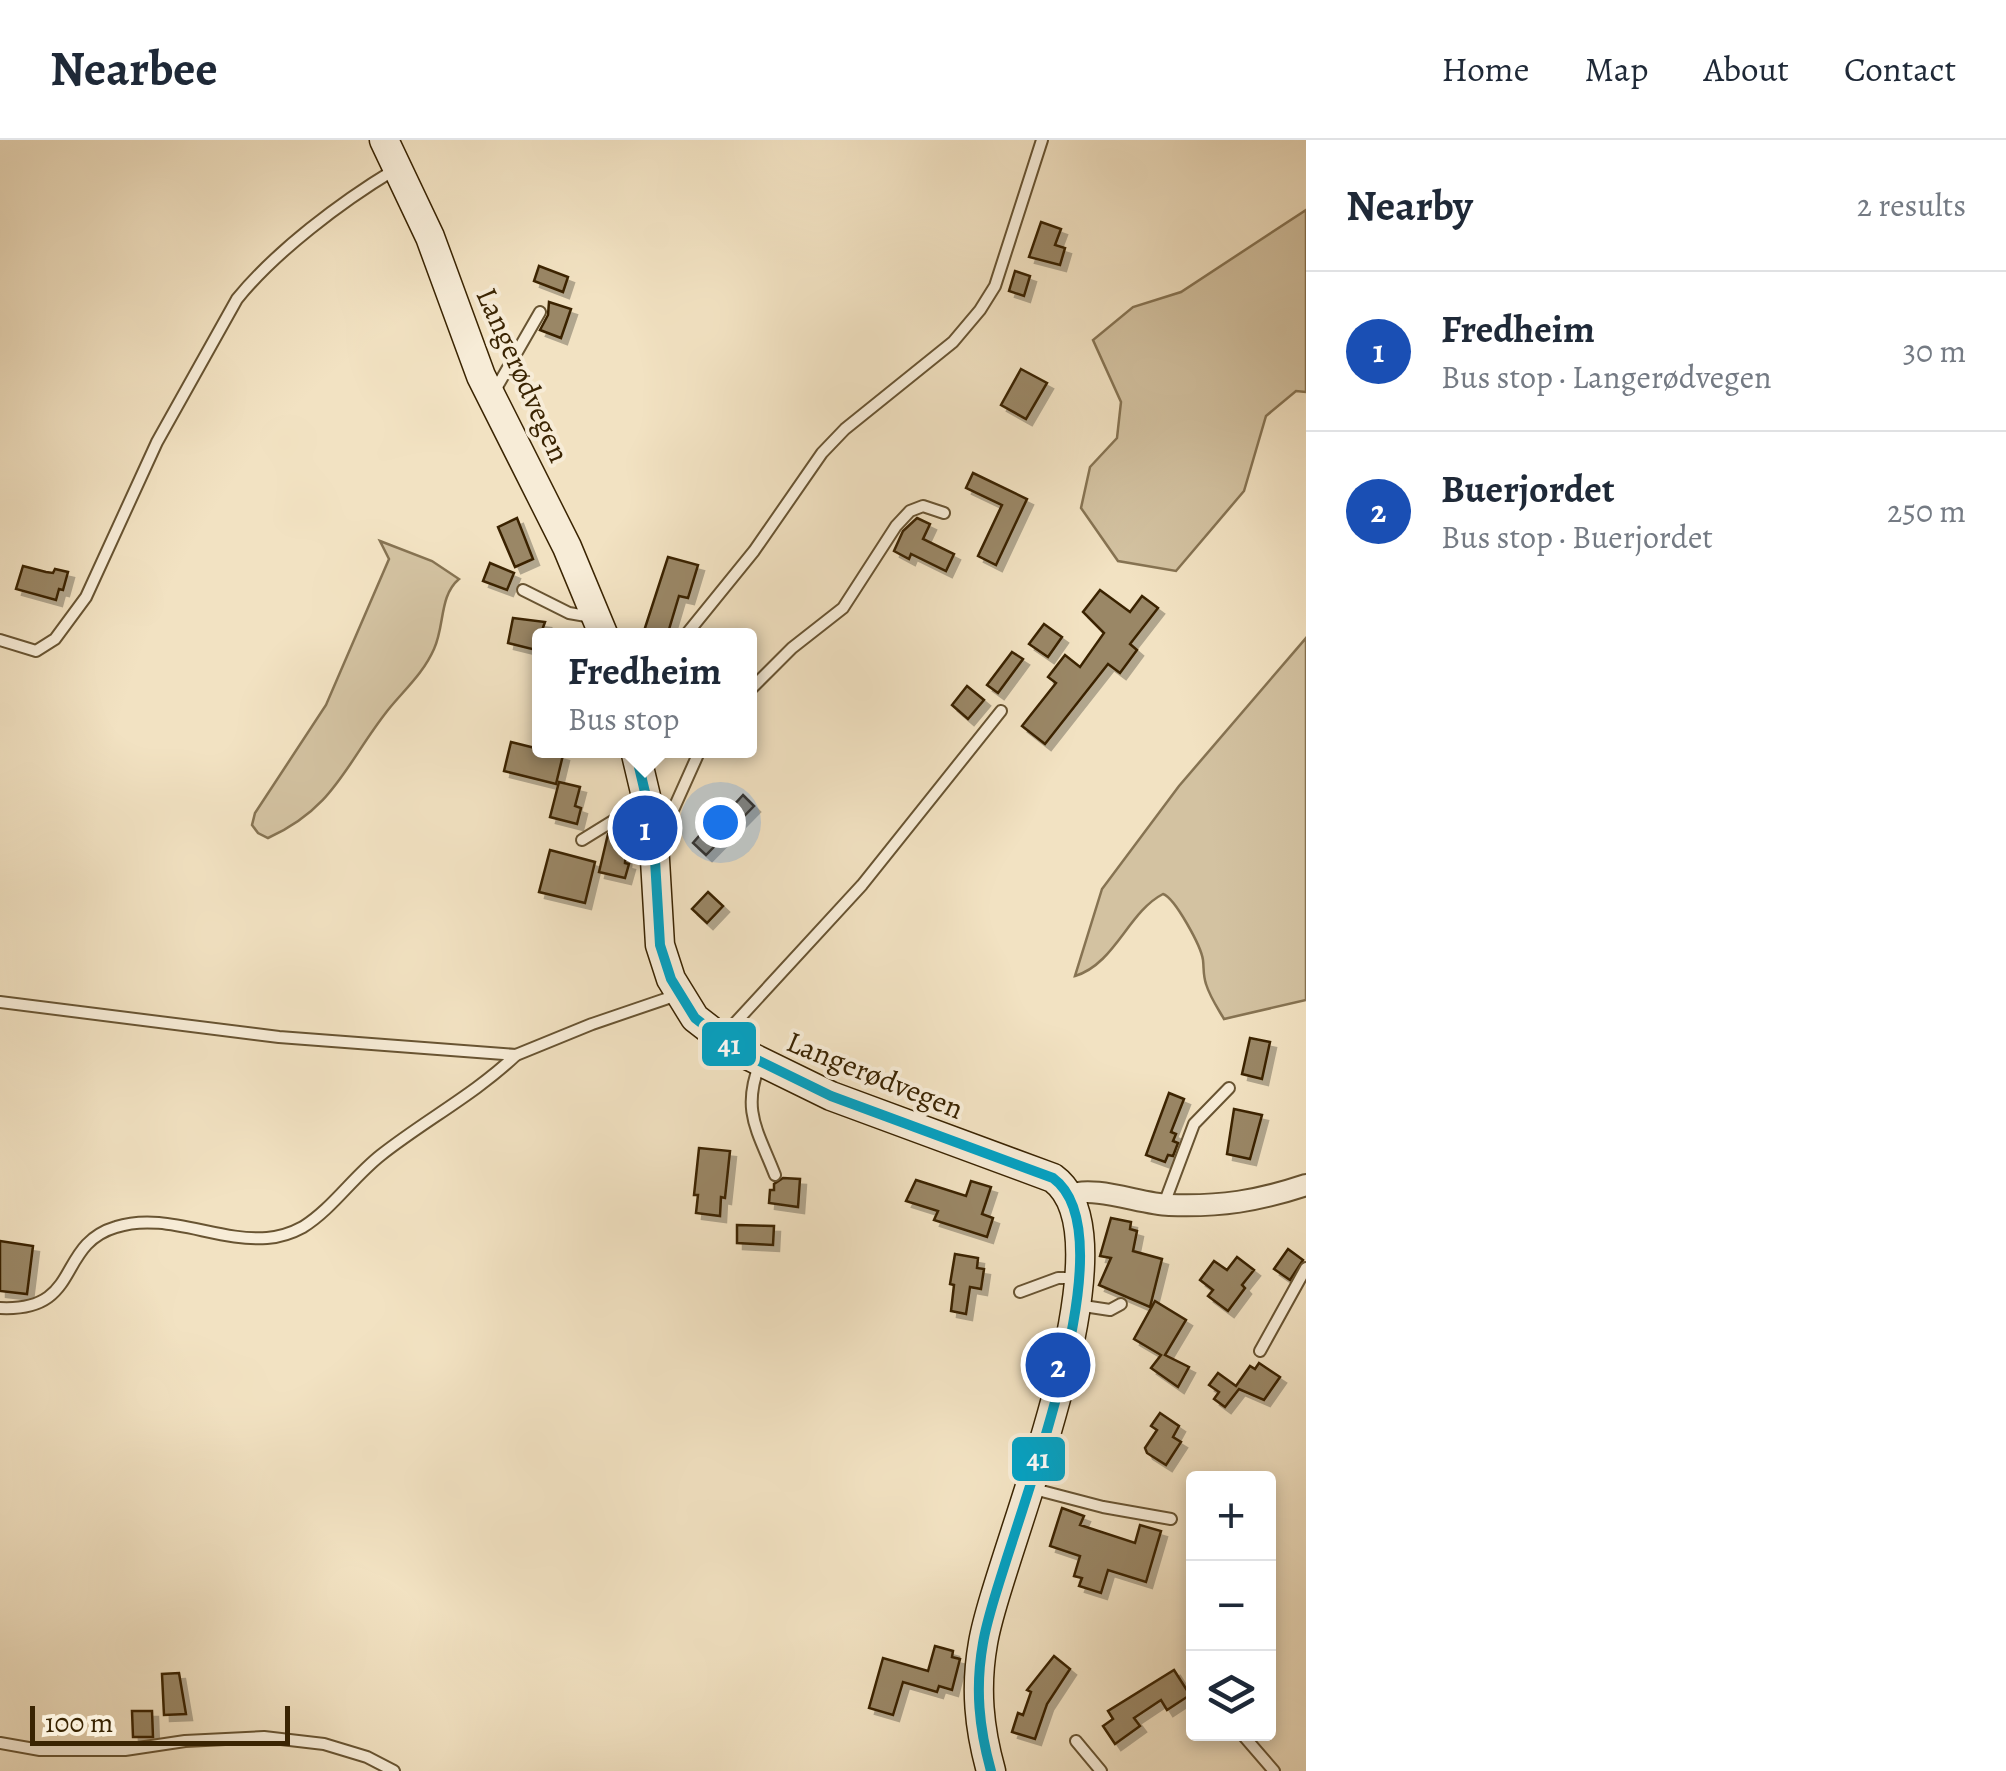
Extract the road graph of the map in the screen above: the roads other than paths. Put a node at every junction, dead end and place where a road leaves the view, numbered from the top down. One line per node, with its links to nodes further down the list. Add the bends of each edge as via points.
1 (384, 140): 3 (main road, Langerødvegen)
2 (1042, 140): 9 (lane, via 995,286 980,310 953,342 822,453)
3 (399, 167): 5 (main road, Langerødvegen); 10 (lane, via 326,217 237,299 157,442 86,596 55,639 36,651)
4 (540, 312): 5 (lane)
5 (490, 396): 8 (main road, Langerødvegen)
6 (944, 513): 11 (lane, via 923,506 910,511 843,608)
7 (523, 590): 8 (lane)
8 (600, 626)
9 (691, 628)
10 (0, 640)
11 (757, 683)
12 (1001, 711): 20 (lane, via 862,885)
13 (636, 758): 15 (main road, Langerødvegen)
14 (696, 758): 16 (lane, via 674,808)
15 (646, 794): 16 (main road, Langerødvegen); 17 (lane)
16 (653, 826): 18 (main road, Langerødvegen, via 660,946)
17 (582, 840)
18 (678, 995): 20 (main road, Langerødvegen); 21 (lane)
19 (0, 1002): 21 (lane, via 279,1037)
20 (720, 1040): 22 (main road, Langerødvegen)
21 (516, 1055): 32 (lane, via 381,1155 293,1232 257,1238 160,1224 116,1226 89,1242 42,1304)
22 (760, 1062): 24 (lane, via 750,1092 752,1116); 26 (main road, Langerødvegen, via 856,1107 1053,1178)
23 (1229, 1088): 27 (lane, via 1194,1124)
24 (775, 1175)
25 (1306, 1184): 27 (street, Langerødvegen, via 1231,1205)
26 (1070, 1195): 27 (street, Langerødvegen); 30 (main road, via 1077,1216)
27 (1164, 1205)
28 (1306, 1268): 33 (lane)
29 (1020, 1292): 30 (lane, via 1058,1278)
30 (1077, 1292): 31 (lane, via 1110,1310); 34 (main road, via 1063,1377)
31 (1121, 1304)
32 (0, 1308)
33 (1260, 1351)
34 (1028, 1488): 35 (lane); 40 (main road, via 978,1675 979,1720)
35 (1171, 1519)
36 (1076, 1740): 41 (lane)
37 (1248, 1741): 42 (lane)
38 (0, 1743): 39 (lane, via 125,1750 264,1737 324,1744)
39 (394, 1771)
40 (991, 1771)
41 (1102, 1771)
42 (1274, 1771)

